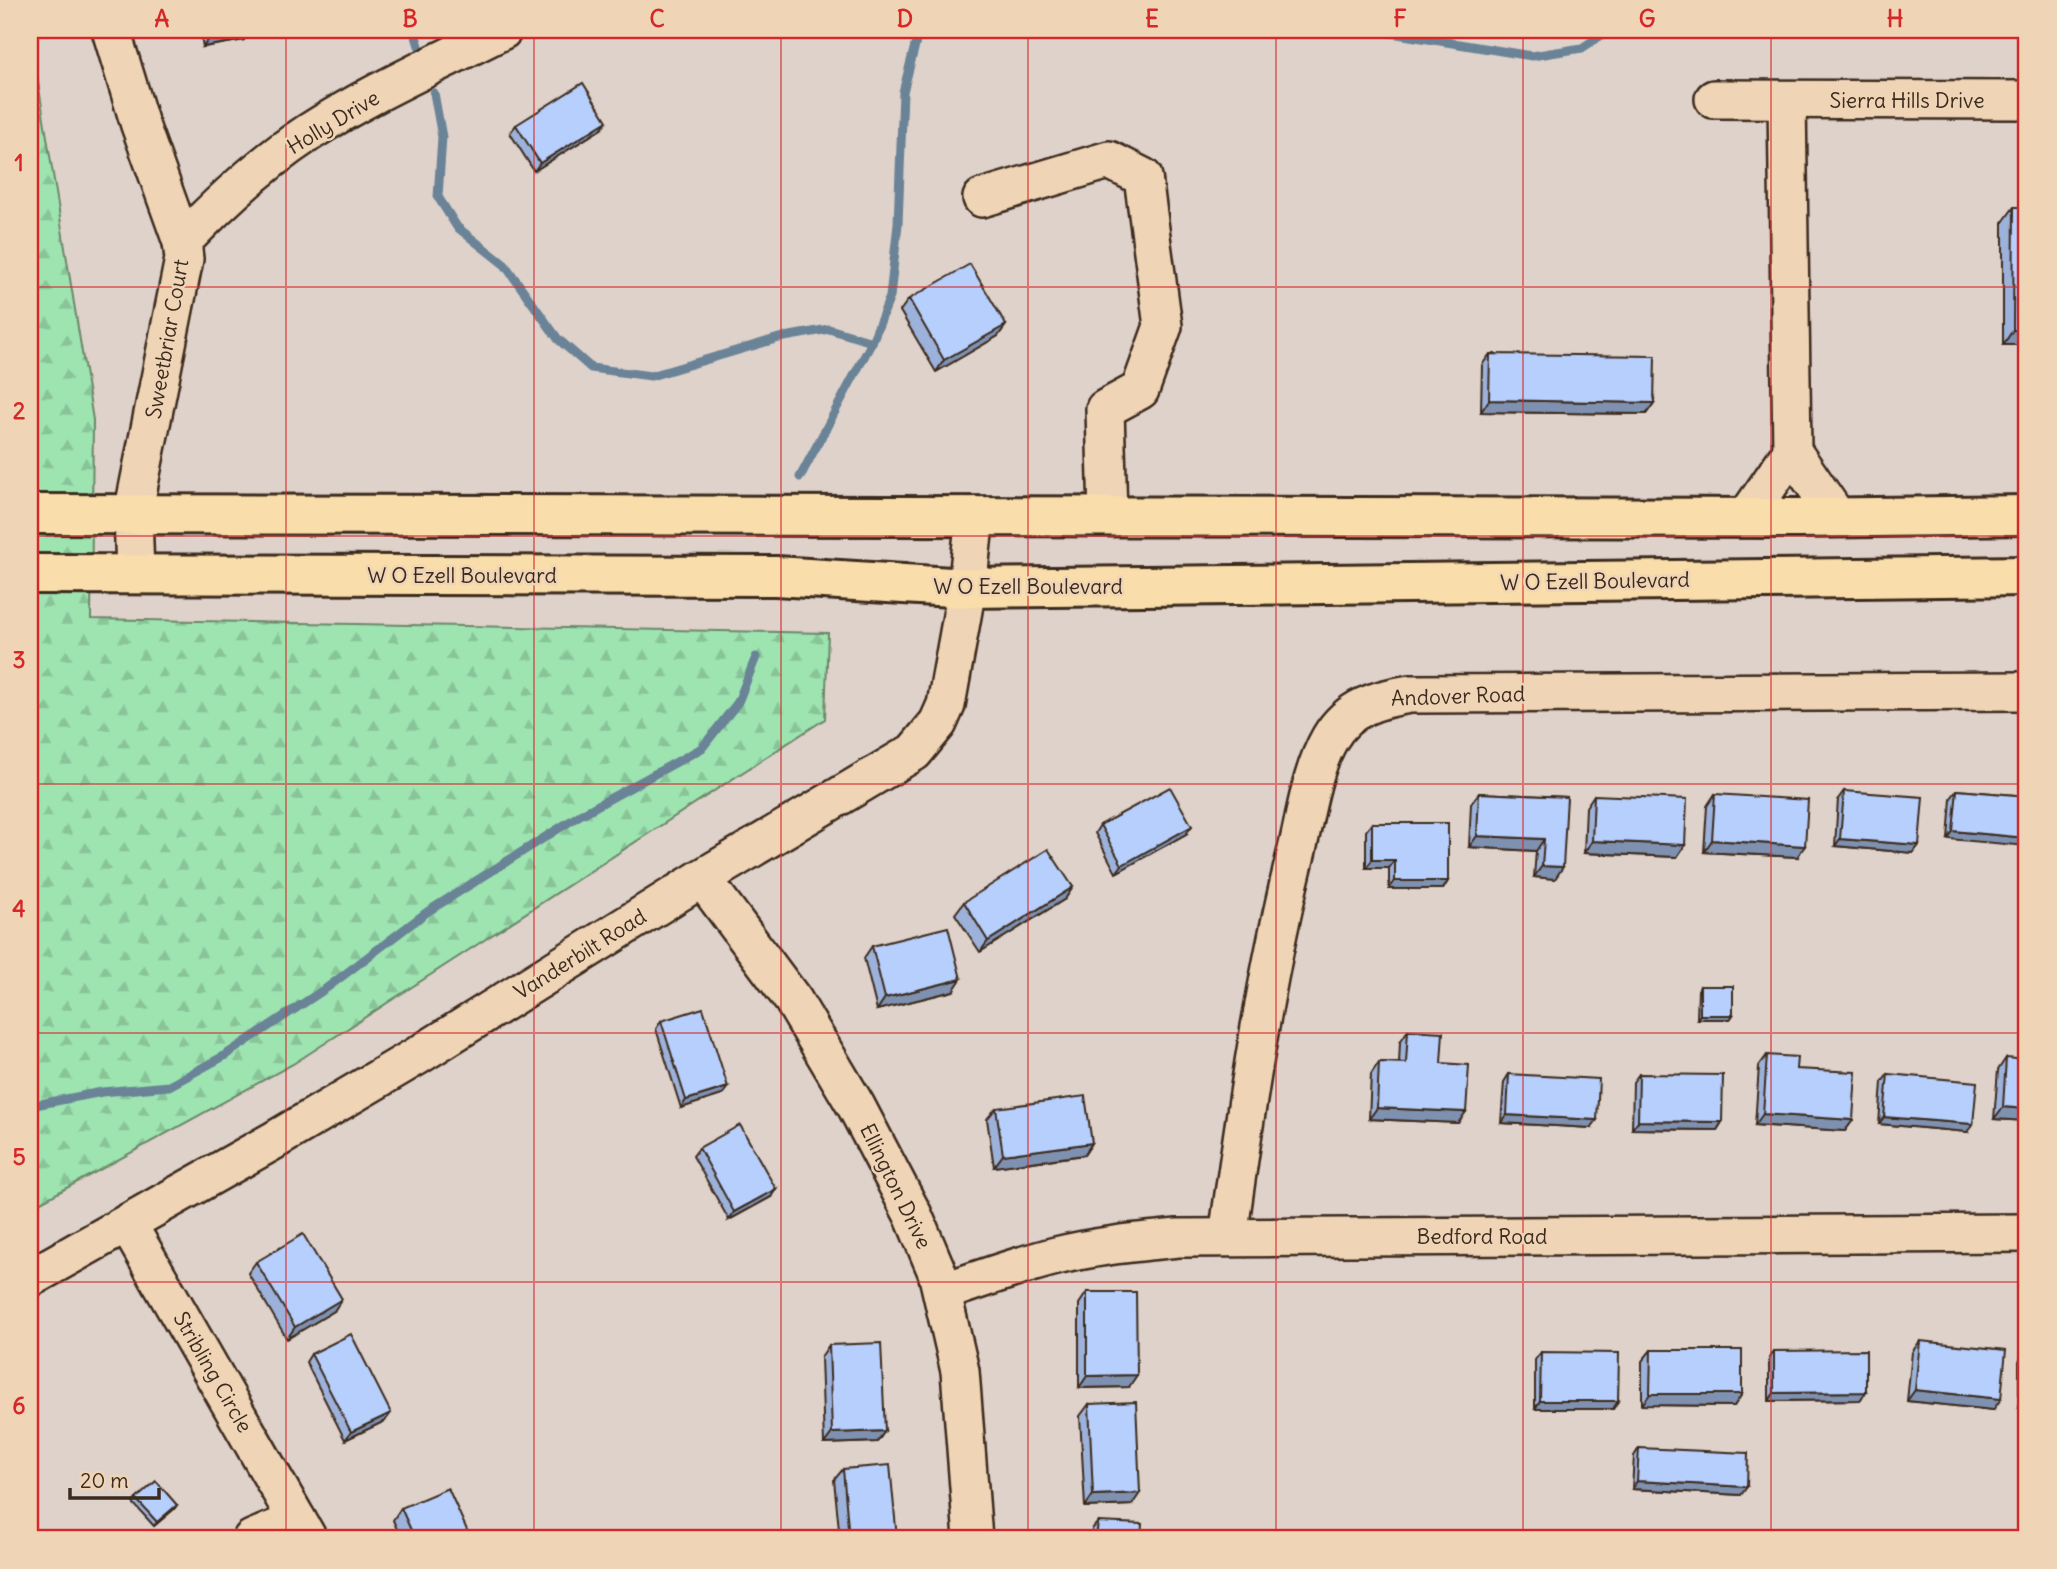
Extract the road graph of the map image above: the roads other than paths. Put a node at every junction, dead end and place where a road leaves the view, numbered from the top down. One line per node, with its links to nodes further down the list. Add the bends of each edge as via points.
1 (111, 30): 7 (street, Sweetbriar Court)
2 (503, 30): 7 (street, Holly Drive, via 309,133 229,194)
3 (1714, 99): 4 (street, Sierra Hills Drive)
4 (1787, 100): 5 (street, Sierra Hills Drive); 8 (street)
5 (2027, 100)
6 (982, 198): 13 (street, via 1109,160 1143,177 1163,326 1140,390 1105,409)
7 (182, 242): 10 (street, Sweetbriar Court, via 182,278)
8 (1792, 451): 14 (street); 15 (street)
9 (30, 514): 10 (main road)
10 (133, 514): 12 (main road); 17 (street, Sweetbriar Court)
11 (2027, 515): 14 (main road)
12 (975, 516): 13 (main road); 19 (street, Vanderbilt Road)
13 (1108, 516): 15 (main road)
14 (1837, 517): 15 (main road)
15 (1746, 518)
16 (30, 574): 17 (main road, W O Ezell Boulevard)
17 (135, 574): 19 (main road, W O Ezell Boulevard, via 776,576)
18 (2027, 576): 19 (main road, W O Ezell Boulevard)
19 (967, 588): 21 (street, Vanderbilt Road, via 947,705 927,738 914,752)
20 (2027, 691): 24 (street, Andover Road, via 1410,694 1379,699 1352,713 1331,736 1318,765 1289,881 1244,1118)
21 (702, 878): 22 (street, Vanderbilt Road, via 417,1056); 26 (street, Ellington Drive, via 793,1000 856,1105 913,1215)
22 (128, 1225): 25 (street, Vanderbilt Road); 27 (street, Stribling Circle)
23 (2027, 1233): 24 (street, Bedford Road)
24 (1228, 1237): 26 (street, Bedford Road, via 1118,1244 1059,1255)
25 (30, 1278)
26 (943, 1292): 29 (street, Ellington Drive, via 960,1371)
27 (303, 1530): 28 (street, Stribling Circle)
28 (252, 1539)
29 (973, 1539)

